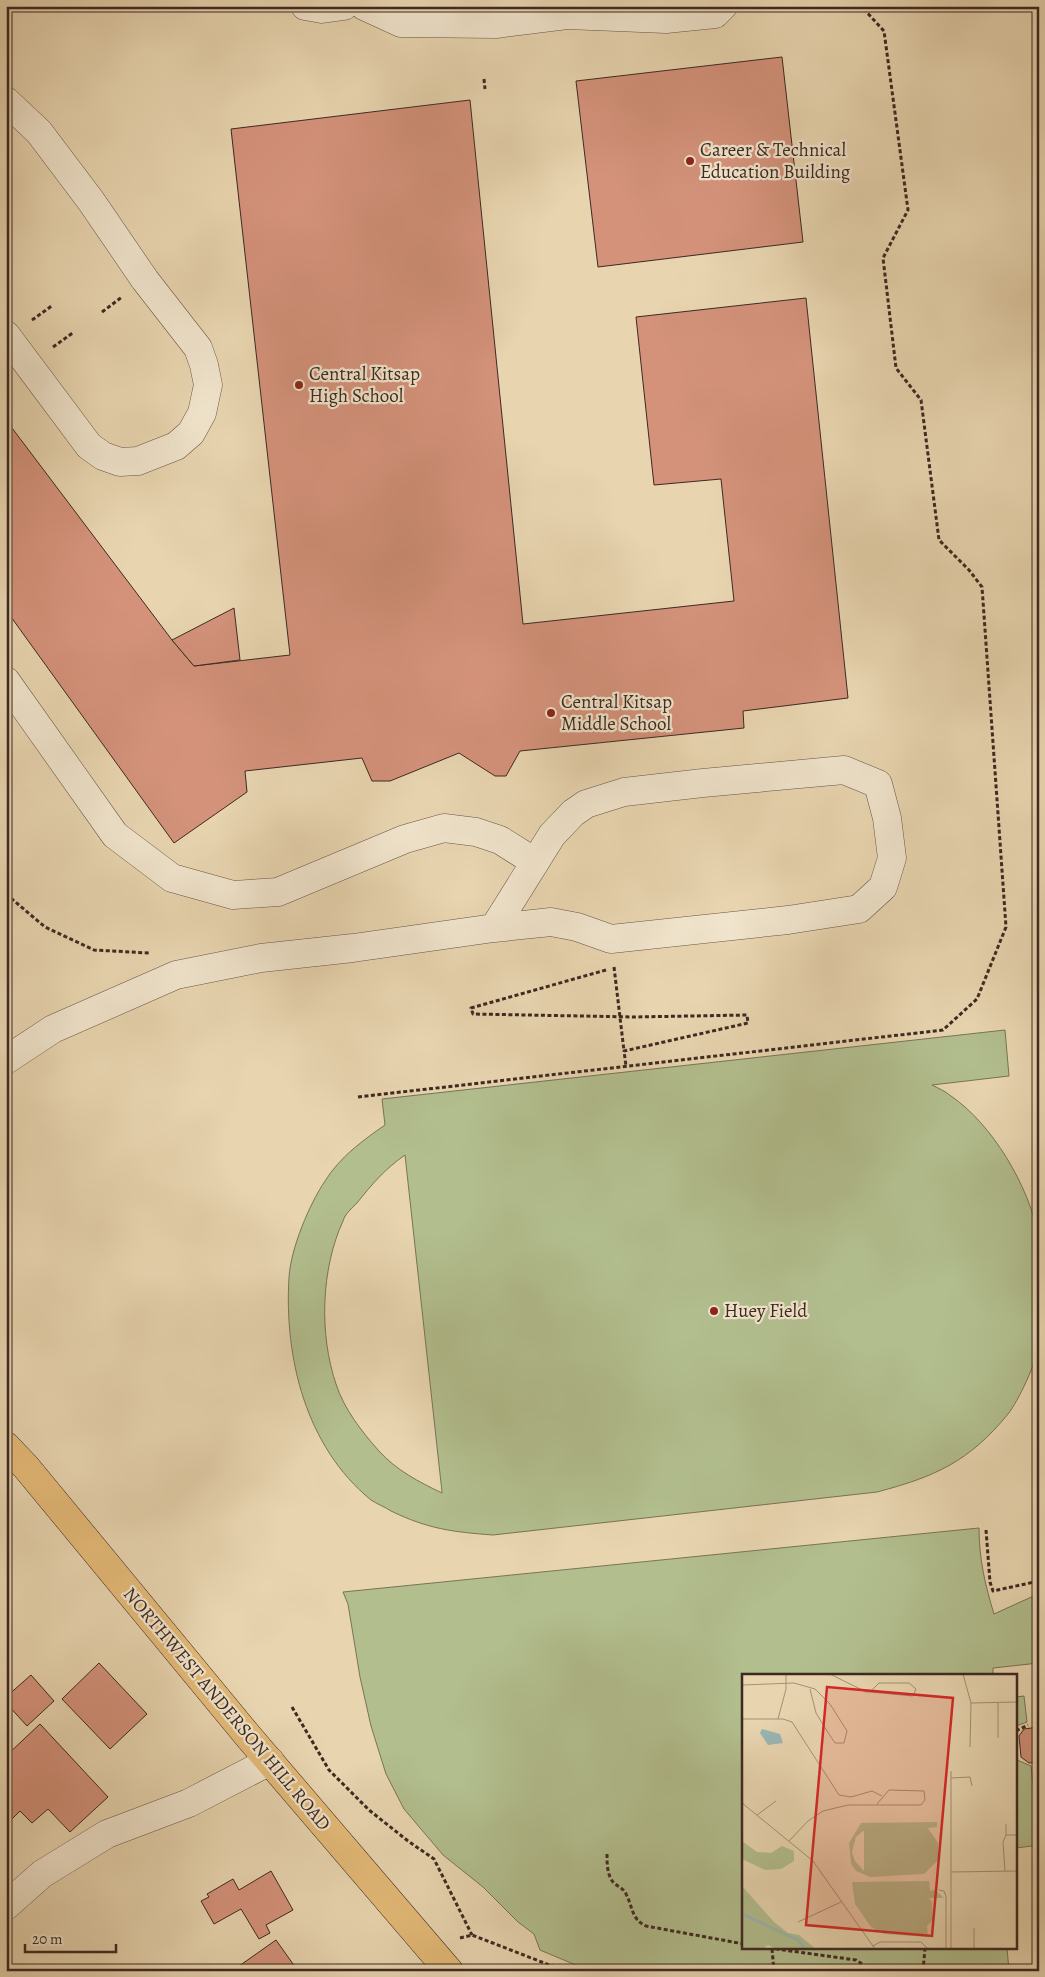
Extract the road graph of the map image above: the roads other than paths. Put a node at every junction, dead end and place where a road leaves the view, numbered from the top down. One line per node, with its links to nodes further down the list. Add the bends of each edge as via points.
1 (305, 6): 2 (lane, via 322,9)
2 (344, 6)
3 (364, 6): 5 (lane, via 401,23 496,24)
4 (723, 6): 5 (lane, via 715,14 666,19)
5 (573, 11)
6 (6, 101): 7 (lane, via 39,132 198,348 208,385 202,414 191,433 176,446 155,456 120,462 103,456 89,446)
7 (17, 329)
8 (6, 681): 9 (lane, via 115,835 172,878 233,895 278,892 405,839 444,828 476,832 500,840)
9 (535, 862): 10 (lane); 10 (lane, via 552,835 574,813 586,804 617,793 844,770 878,784 887,818 892,858 883,887 859,909 788,920 611,938 551,922)
10 (494, 928): 11 (lane, via 261,958 176,975 53,1029)
11 (6, 1060)
12 (6, 1446): 13 (main road, NORTHWEST ANDERSON HILL ROAD)
13 (270, 1761): 14 (lane, via 189,1803 107,1834 42,1874); 15 (main road, NORTHWEST ANDERSON HILL ROAD)
14 (6, 1906)
15 (449, 1971)

